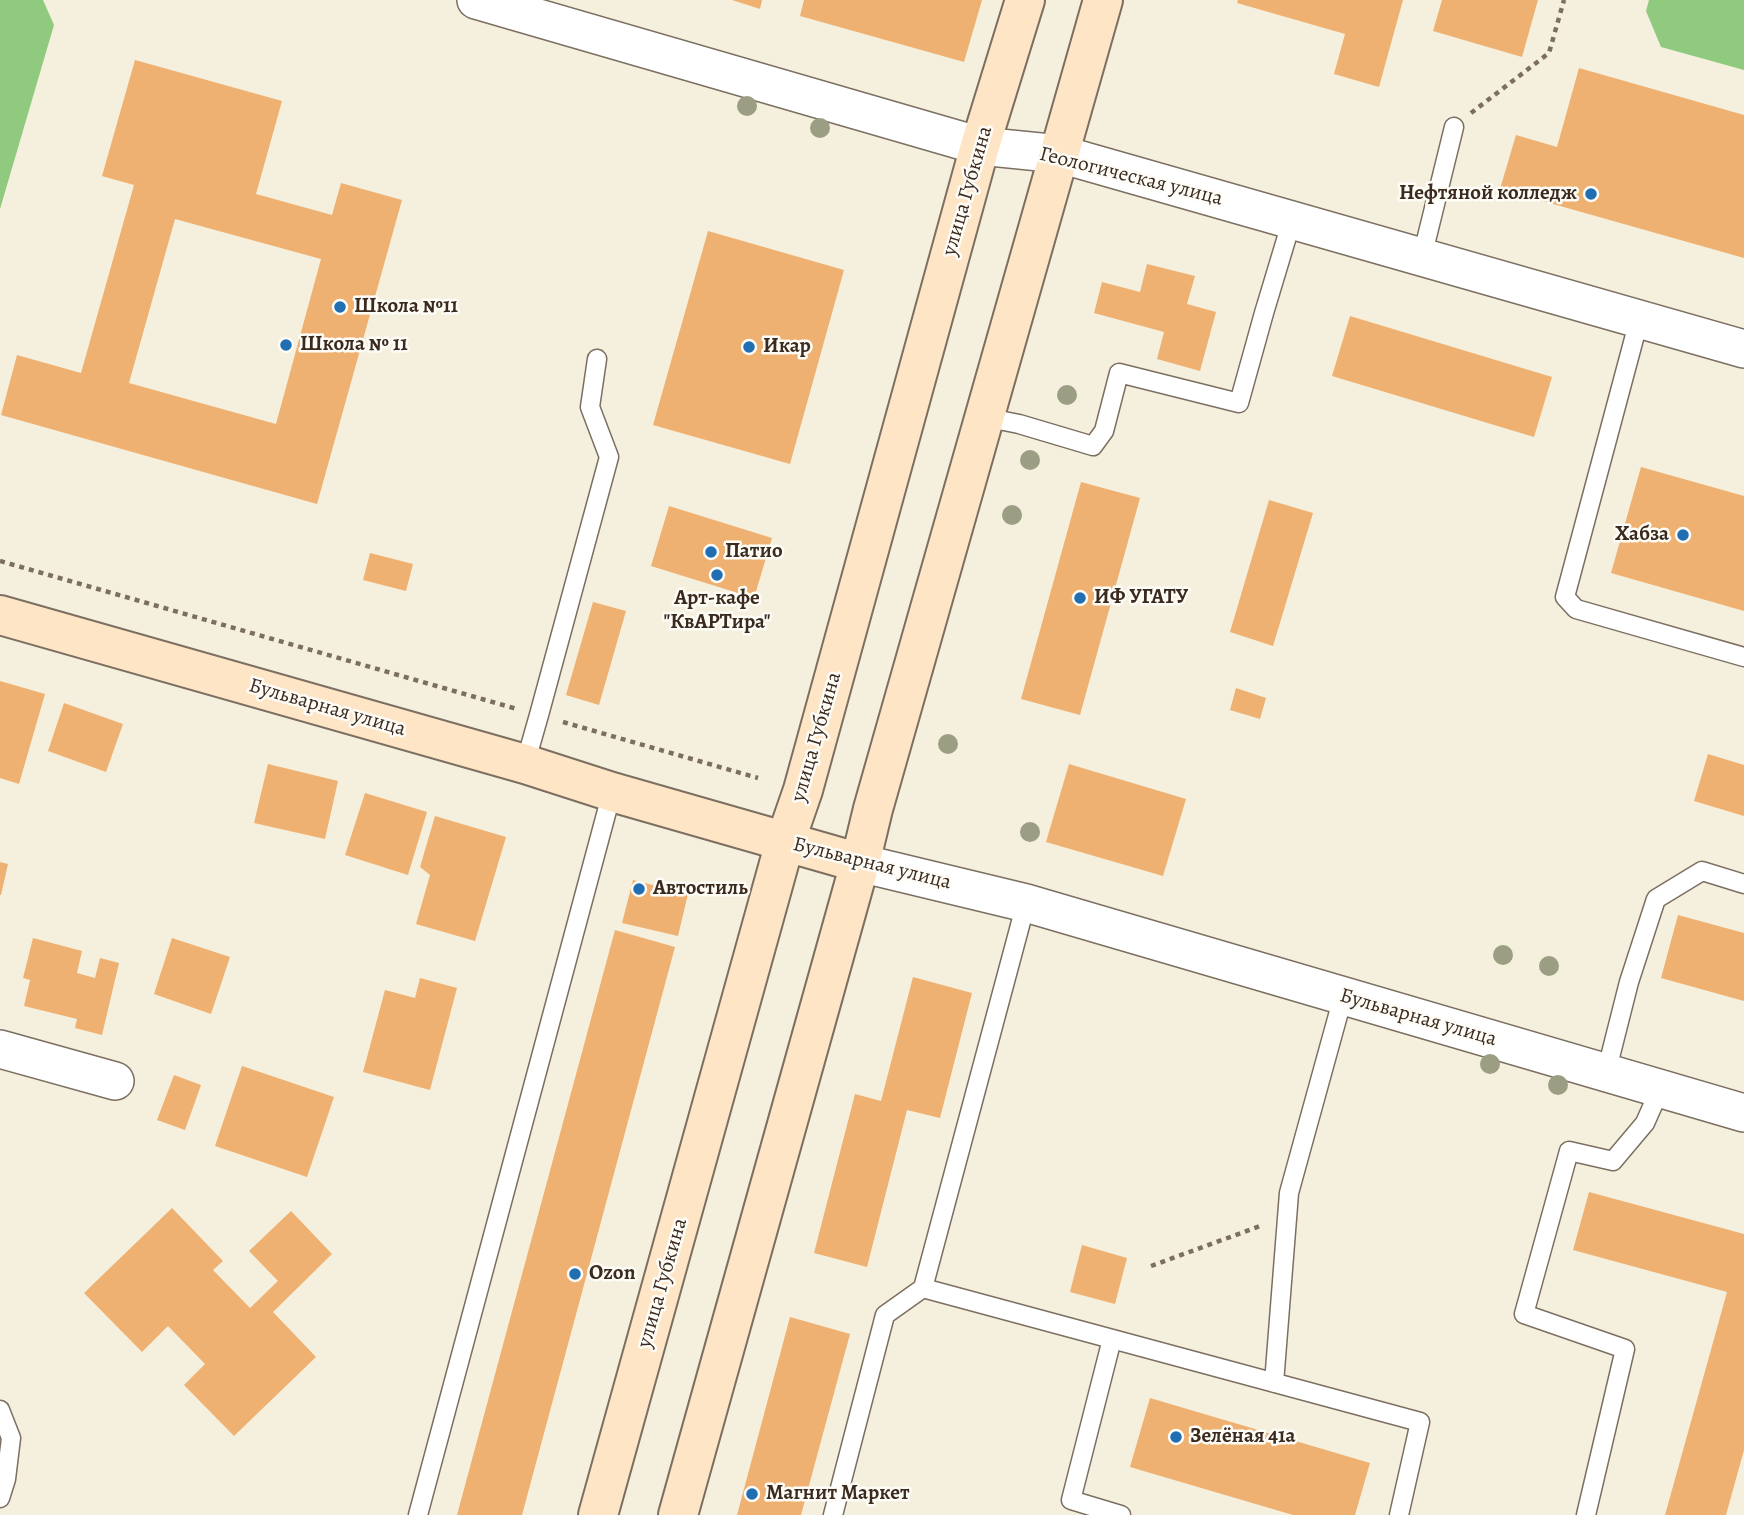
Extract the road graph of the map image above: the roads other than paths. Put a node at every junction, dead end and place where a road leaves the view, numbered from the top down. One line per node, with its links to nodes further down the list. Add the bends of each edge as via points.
1 (476, 0): 5 (street, Геологическая улица)
2 (1025, 0): 5 (main road, улица Губкина)
3 (1103, 0): 6 (main road)
4 (1454, 127): 8 (lane)
5 (980, 146): 6 (street, Геологическая улица); 17 (main road, улица Губкина)
6 (1060, 154): 7 (street, Геологическая улица); 12 (main road)
7 (1292, 220): 8 (street, Геологическая улица); 12 (lane, via 1240,403 1119,373 1104,432 1093,446)
8 (1422, 257): 9 (street, Геологическая улица)
9 (1639, 320): 10 (street, Геологическая улица); 14 (lane, via 1565,597 1576,609)
10 (1744, 349)
11 (597, 359): 15 (lane, via 590,407 609,457)
12 (984, 417): 18 (main road)
13 (0, 615): 15 (main road, Бульварная улица)
14 (1744, 657)
15 (525, 764): 16 (main road, Бульварная улица)
16 (612, 792): 17 (main road, Бульварная улица); 32 (lane)
17 (785, 842): 18 (main road, Бульварная улица); 33 (main road, улица Губкина)
18 (860, 863): 20 (street, Бульварная улица); 34 (main road)
19 (1744, 884): 23 (lane, via 1702,871 1656,899)
20 (1026, 903): 21 (street, Бульварная улица); 27 (lane)
21 (1343, 997): 23 (street, Бульварная улица); 29 (lane, via 1289,1193)
22 (0, 1049): 24 (street)
23 (1606, 1073): 25 (street, Бульварная улица)
24 (115, 1081)
25 (1660, 1089): 26 (street, Бульварная улица); 38 (lane, via 1645,1123 1613,1161 1569,1151 1524,1314 1625,1349)
26 (1744, 1113)
27 (923, 1288): 28 (lane); 35 (lane, via 885,1315)
28 (1112, 1339): 29 (lane); 36 (lane, via 1072,1500)
29 (1274, 1382): 37 (lane, via 1420,1422)
30 (0, 1410): 31 (lane, via 11,1438)
31 (0, 1498)
32 (418, 1515)
33 (598, 1515)
34 (678, 1515)
35 (834, 1515)
36 (1121, 1515)
37 (1399, 1515)
38 (1586, 1515)

